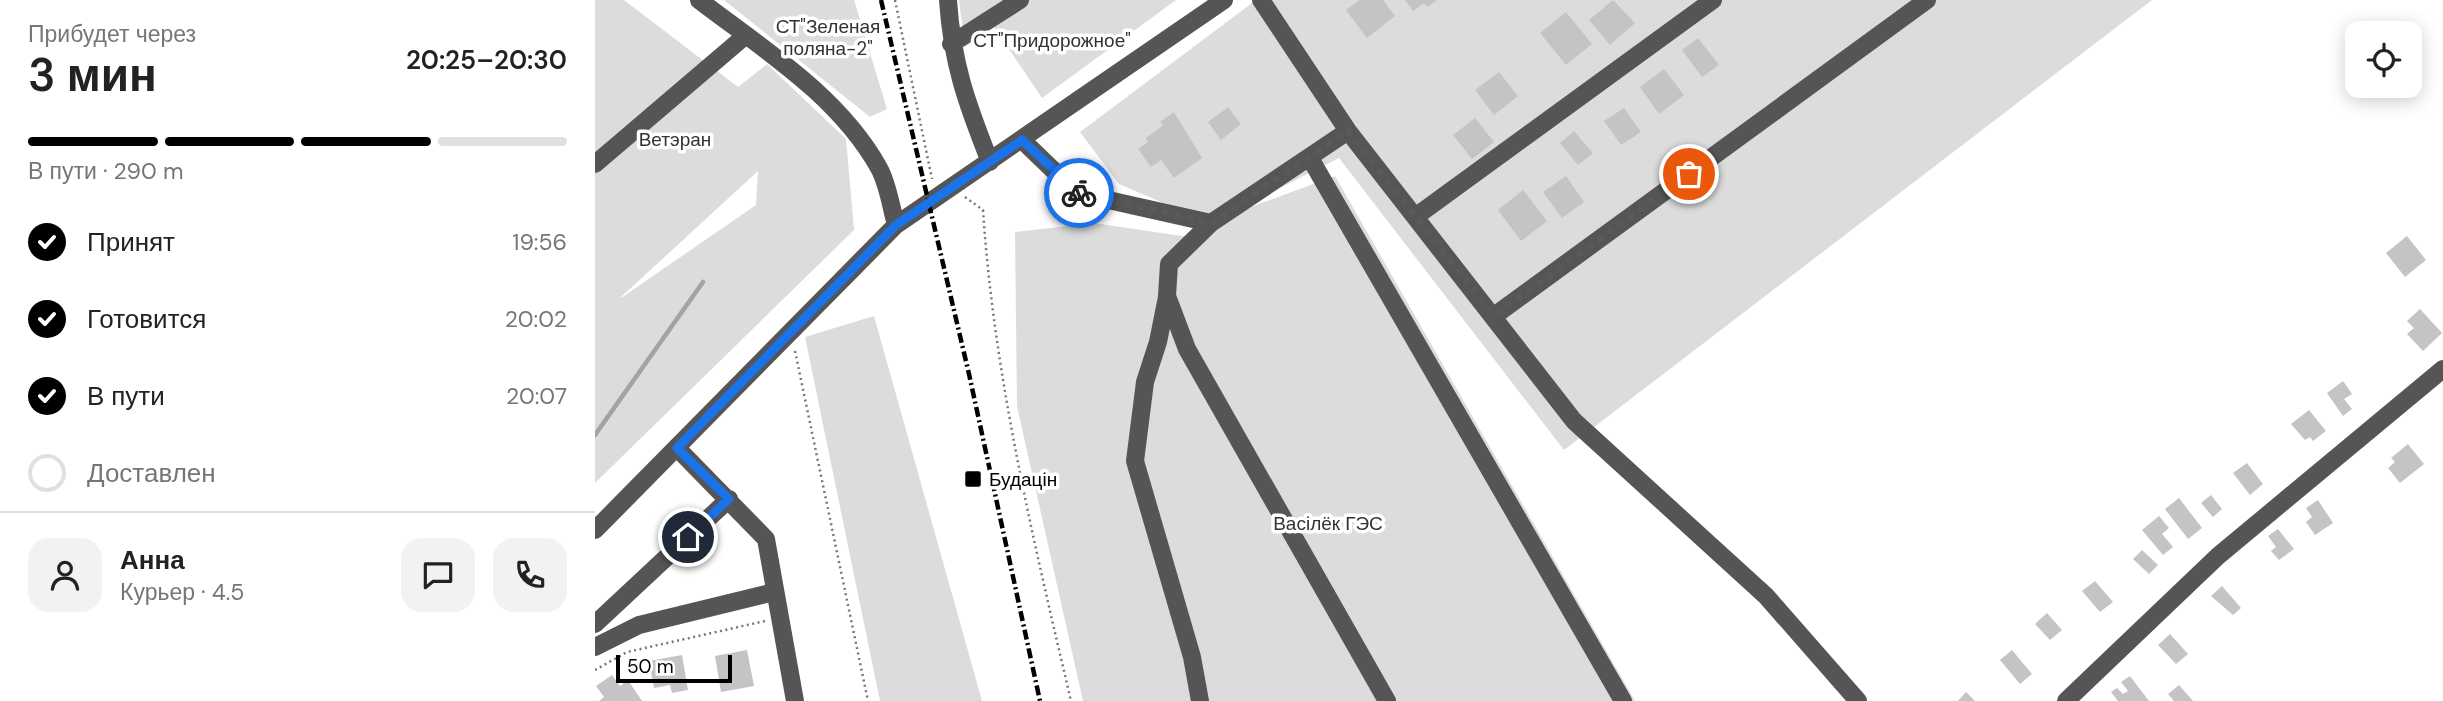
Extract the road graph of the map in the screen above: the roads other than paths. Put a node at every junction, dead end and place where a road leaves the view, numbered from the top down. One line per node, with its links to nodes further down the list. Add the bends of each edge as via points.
1 (699, 0): 8 (street)
2 (948, 0): 9 (street)
3 (1020, 0): 9 (street)
4 (1224, 0): 11 (street)
5 (1261, 0): 10 (street)
6 (1713, 0): 15 (street)
7 (1927, 0): 19 (street)
8 (745, 36): 14 (street); 17 (street, via 850,124 880,170)
9 (951, 44): 13 (street, via 959,83)
10 (1348, 131): 12 (street); 15 (street)
11 (1022, 140): 13 (street); 16 (street, via 1077,193)
12 (1310, 158): 16 (street); 30 (street)
13 (990, 162): 17 (street)
14 (595, 164)
15 (1415, 217): 19 (street)
16 (1211, 223): 18 (street, via 1169,264)
17 (896, 225): 21 (street)
18 (1167, 296): 28 (street, via 1145,382 1135,461 1192,657); 29 (street, via 1187,349)
19 (1494, 316): 31 (street, via 1574,421 1766,596)
20 (2443, 369): 32 (street, via 2218,556)
21 (677, 448): 22 (street); 23 (street)
22 (729, 499): 24 (street, via 766,539); 25 (street)
23 (595, 530)
24 (774, 592): 26 (street, via 639,625); 27 (street)
25 (595, 624)
26 (595, 647)
27 (795, 701)
28 (1200, 701)
29 (1387, 701)
30 (1623, 701)
31 (1858, 701)
32 (2066, 701)

